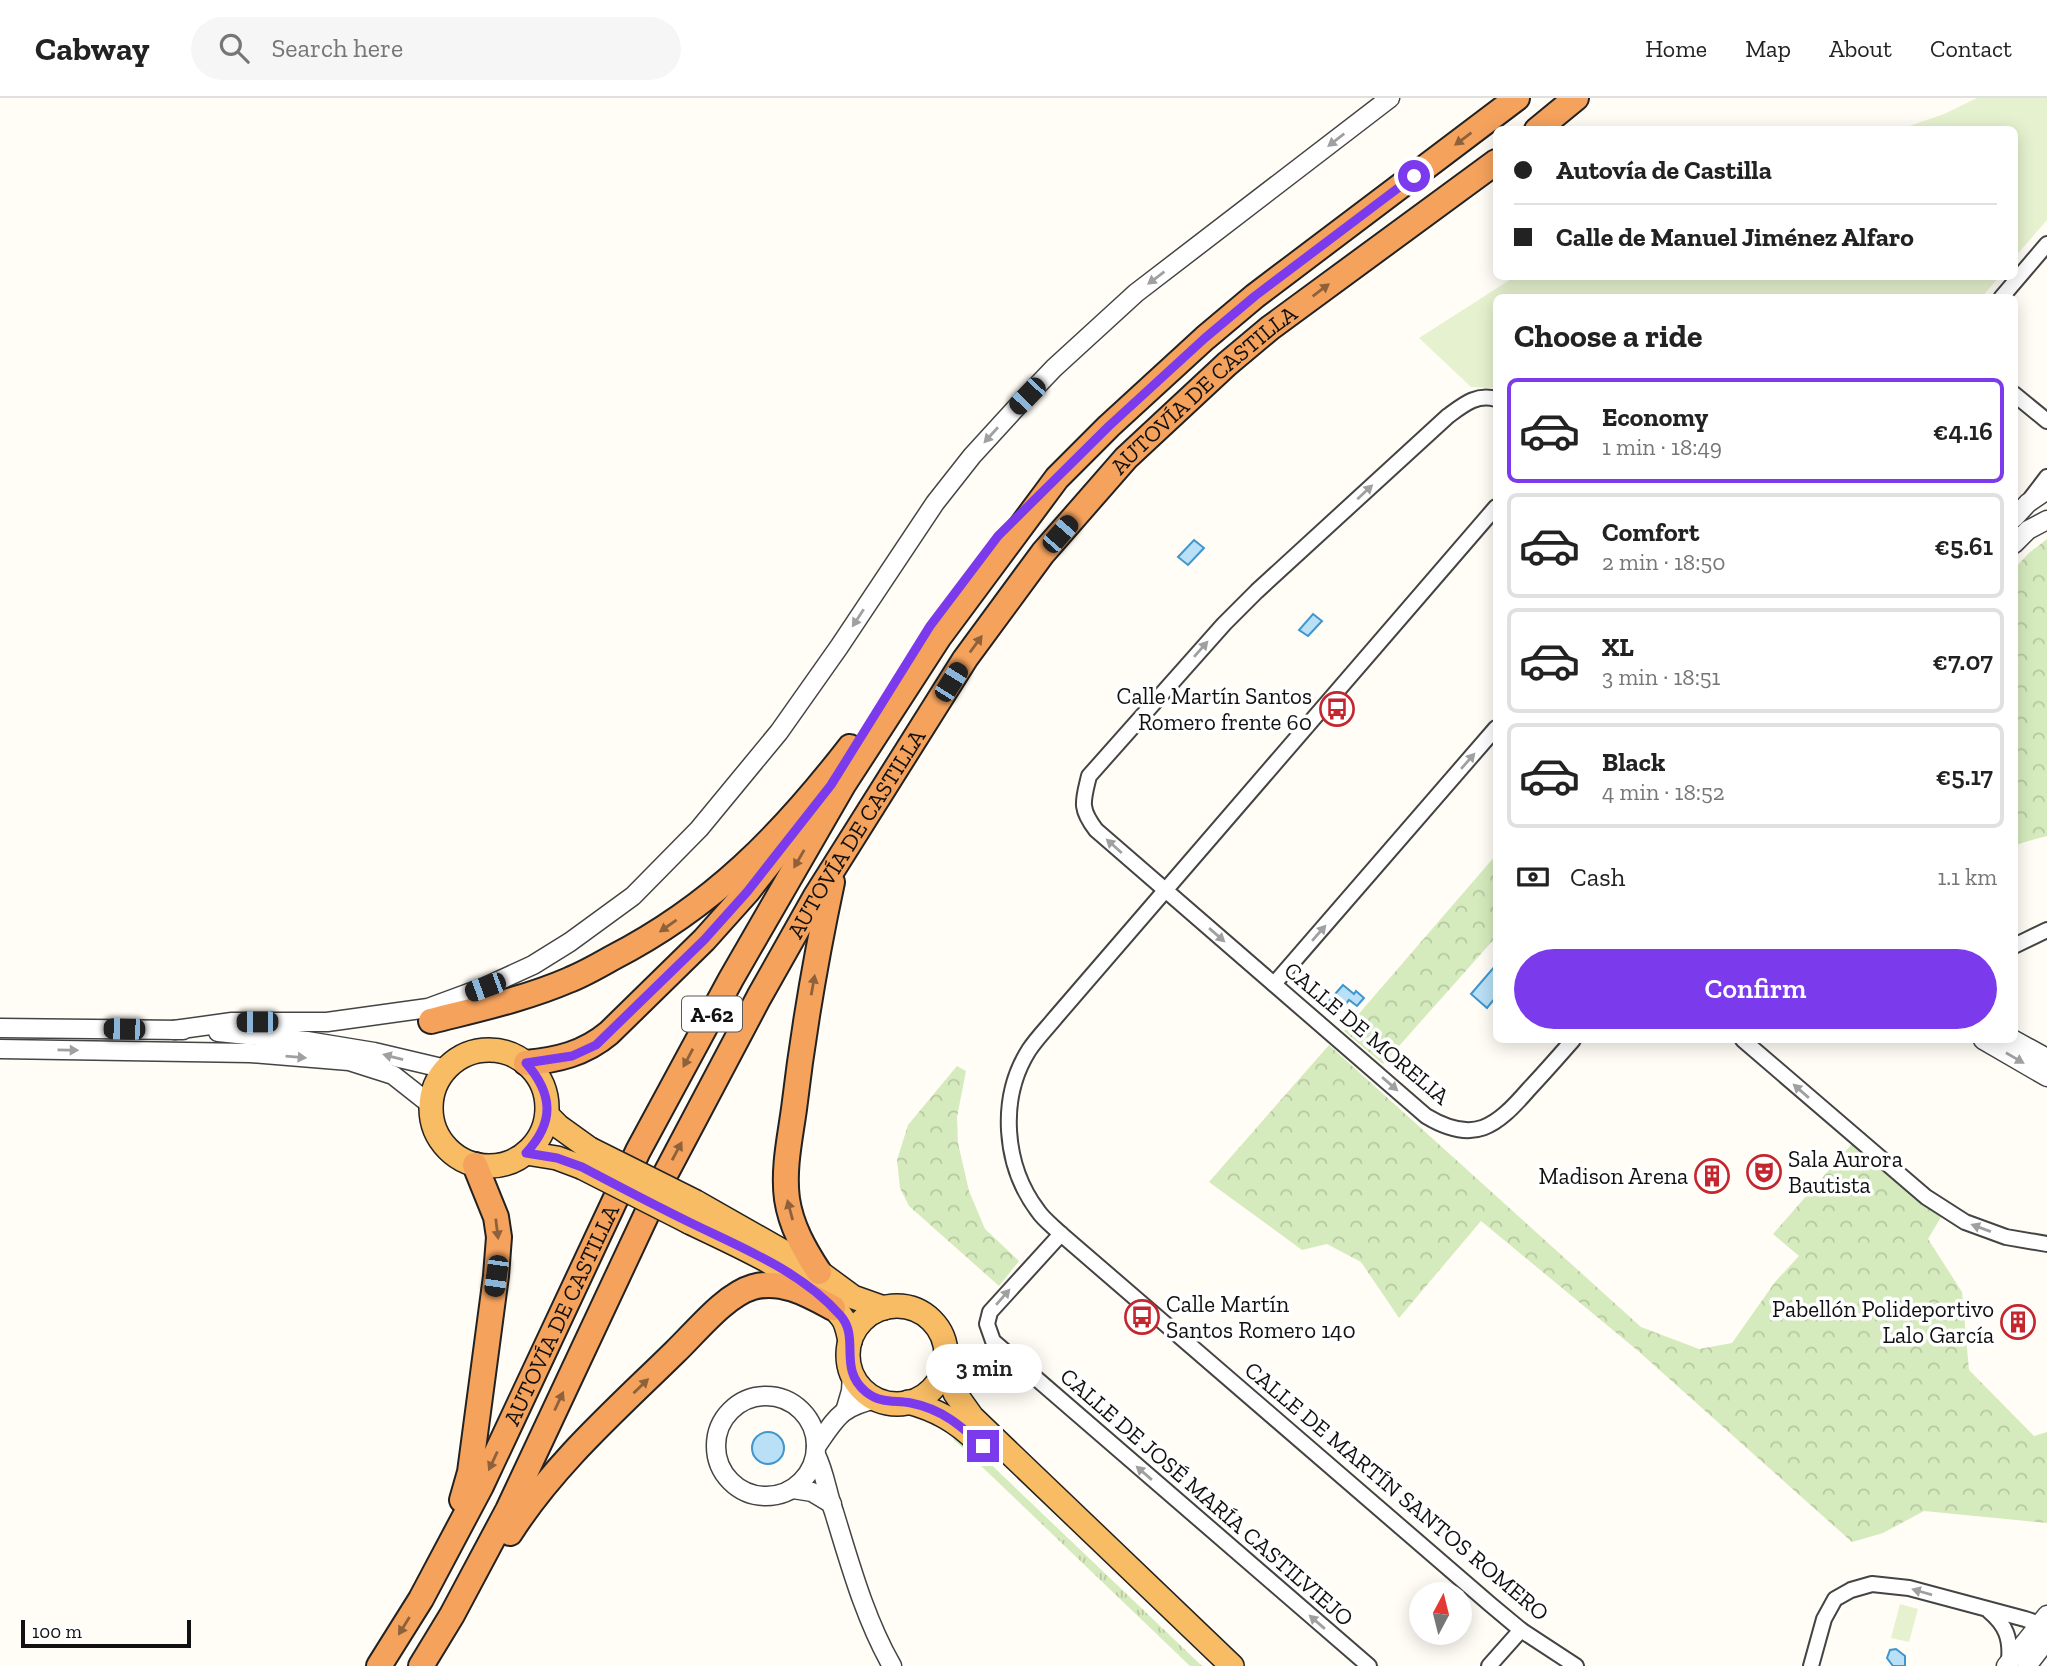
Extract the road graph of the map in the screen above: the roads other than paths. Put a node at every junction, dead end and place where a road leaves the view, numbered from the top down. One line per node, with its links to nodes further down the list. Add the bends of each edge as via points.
1 (1390, 98): 32 (street, one-way to 32, via 1136,293 1022,401 935,503 779,732 699,829 633,896 533,965 428,1008 327,1021 232,1022)
2 (1517, 98): 14 (highway, AUTOVÍA DE CASTILLA / A-62, one-way to 14, via 1255,296 1118,417)
3 (1576, 98): 4 (highway)
4 (1542, 126)
5 (1493, 164): 25 (highway, AUTOVÍA DE CASTILLA / A-62, one-way to 5, via 965,659 1043,553 1126,458 1270,328)
6 (2047, 244): 7 (street)
7 (2018, 278)
8 (2016, 280): 9 (street)
9 (2004, 294)
10 (2018, 397): 12 (street)
11 (1493, 398): 26 (street, CALLE DE MORELIA, one-way to 11, via 1085,816 1083,800 1089,776 1256,591 1448,416 1471,400)
12 (2047, 421)
13 (2047, 477): 16 (street)
14 (1057, 478): 23 (highway, via 998,536 930,626); 64 (highway, AUTOVÍA DE CASTILLA / A-62, one-way to 64, via 939,637 886,718 730,979 638,1151 481,1486)
15 (2047, 490): 16 (street)
16 (2028, 503): 18 (street)
17 (1493, 510): 26 (street, CALLE DE MARTÍN SANTOS ROMERO)
18 (2018, 513)
19 (2047, 513): 21 (street)
20 (2047, 520): 21 (street)
21 (2028, 530): 22 (street)
22 (2018, 540)
23 (865, 728): 30 (highway, one-way to 30, via 769,842 713,894 650,939 571,980); 40 (highway, via 831,785 704,940 596,1045 572,1056)
24 (1493, 731): 29 (street, one-way to 24)
25 (835, 868): 51 (highway, one-way to 25, via 793,1221 786,1175 802,1045); 66 (highway, AUTOVÍA DE CASTILLA / A-62, one-way to 25, via 508,1510 666,1173)
26 (1166, 891): 29 (street, CALLE DE MORELIA, one-way to 29); 49 (street, CALLE DE MARTÍN SANTOS ROMERO, via 1056,1017 1017,1075 1010,1109 1013,1160 1039,1213)
27 (2047, 930): 28 (street)
28 (2018, 944)
29 (1274, 984): 35 (street, CALLE DE MORELIA, one-way to 35, via 1426,1116 1457,1130 1483,1129 1497,1122)
30 (431, 1021): 33 (street)
31 (0, 1028): 32 (street)
32 (174, 1030): 33 (street)
33 (223, 1033): 41 (street, one-way to 33, via 374,1052)
34 (2018, 1042): 39 (street)
35 (1570, 1043)
36 (1746, 1043): 50 (street, one-way to 36, via 2006,1237 1965,1222 1926,1198)
37 (1988, 1043): 42 (street, one-way to 42)
38 (0, 1049): 43 (street, one-way to 43, via 250,1053 349,1061 393,1075)
39 (2047, 1058)
40 (526, 1063): 41 (highway, via 511,1054 485,1051 460,1058); 44 (highway, via 539,1078)
41 (446, 1069): 43 (highway)
42 (2047, 1077)
43 (431, 1105): 47 (highway, via 432,1121 447,1149)
44 (547, 1115): 45 (highway, via 540,1136); 46 (highway)
45 (526, 1153): 46 (highway); 47 (highway, via 511,1162)
46 (586, 1158): 48 (highway, bridge)
47 (475, 1165): 64 (highway, one-way to 64, via 496,1217 496,1276 470,1472)
48 (692, 1212): 51 (highway); 52 (highway)
49 (1061, 1234): 68 (street, CALLE DE MARTÍN SANTOS ROMERO); 75 (street, CALLE DE JOSÉ MARÍA CASTILVIEJO, one-way to 49, via 993,1341 987,1324 990,1312)
50 (2047, 1244)
51 (819, 1272): 53 (highway, via 853,1297)
52 (833, 1308): 54 (highway, via 845,1321); 66 (highway, one-way to 52, via 545,1484 724,1304 751,1287 770,1284)
53 (884, 1308): 54 (highway, via 863,1320); 55 (highway, via 913,1308 931,1320 943,1337)
54 (850, 1341): 56 (highway)
55 (945, 1366): 58 (highway, via 932,1389); 74 (highway, via 955,1393 972,1417)
56 (852, 1374): 57 (highway); 59 (street)
57 (877, 1399): 58 (highway); 59 (street)
58 (908, 1402): 73 (highway, via 938,1411 964,1428)
59 (843, 1411): 60 (street); 61 (street)
60 (806, 1415): 61 (street, via 814,1430); 62 (street, via 781,1398 752,1398 727,1415 716,1443 723,1472 736,1486 764,1496)
61 (816, 1451): 62 (street, via 810,1471); 63 (street)
62 (793, 1489): 63 (street, via 812,1492)
63 (832, 1504): 72 (street, via 868,1616)
64 (425, 1591): 70 (highway, AUTOVÍA DE CASTILLA / A-62, one-way to 70)
65 (1988, 1611): 67 (street); 69 (street, via 2006,1629); 78 (street, one-way to 78, via 1888,1585 1851,1590 1835,1599 1824,1619)
66 (452, 1615): 71 (highway, AUTOVÍA DE CASTILLA / A-62)
67 (2042, 1623): 69 (street); 79 (street)
68 (1521, 1630): 76 (street); 77 (street, CALLE DE MARTÍN SANTOS ROMERO)
69 (2008, 1663)
70 (379, 1666)
71 (421, 1666)
72 (892, 1666)
73 (1212, 1666)
74 (1232, 1666)
75 (1369, 1666)
76 (1489, 1666)
77 (1576, 1666)
78 (1811, 1666)
79 (2027, 1666)

